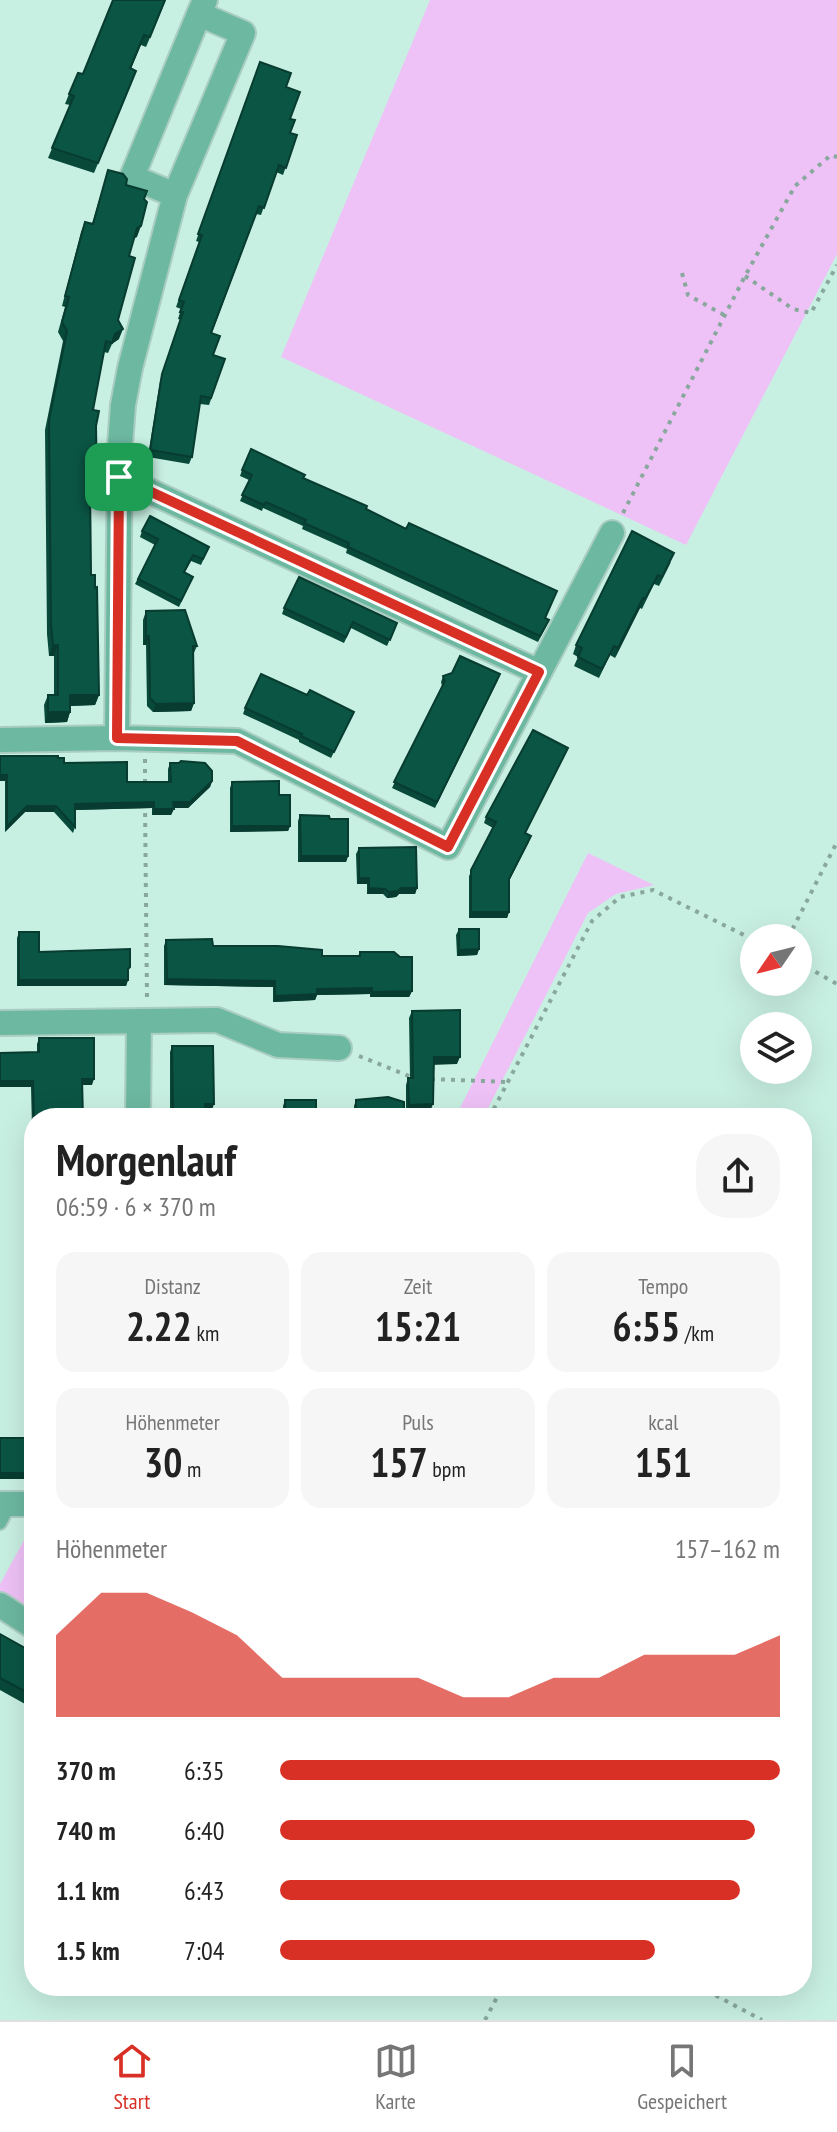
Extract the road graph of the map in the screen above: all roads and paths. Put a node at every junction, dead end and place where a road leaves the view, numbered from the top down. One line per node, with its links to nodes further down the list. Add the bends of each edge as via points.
1 (202, 7): 3 (street, via 243,33); 3 (street, via 132,177)
2 (837, 157): 6 (path, via 831,155 795,186)
3 (175, 195): 8 (street, via 130,368)
4 (837, 265): 6 (path, via 811,313 793,309)
5 (682, 273): 7 (path, via 688,295)
6 (745, 276): 7 (path)
7 (724, 315): 9 (path)
8 (119, 477): 10 (street); 11 (street)
9 (612, 533): 10 (street)
10 (539, 672): 12 (street, via 448,847 237,741)
11 (117, 738): 12 (street); 13 (street)
12 (145, 739): 19 (path)
13 (0, 740)
14 (837, 842): 15 (path)
15 (795, 924)
16 (740, 933): 22 (path, via 653,890 620,897 592,921)
17 (812, 970): 18 (path)
18 (837, 984)
19 (143, 1021): 20 (street); 21 (street, via 217,1020 278,1045); 23 (street)
20 (0, 1023)
21 (339, 1048): 22 (path, via 413,1078)
22 (508, 1082): 24 (path)
23 (139, 1108)
24 (494, 1108)
25 (0, 1605): 26 (street)
26 (24, 1621)
27 (498, 1996): 29 (path)
28 (717, 1996): 30 (path)
29 (485, 2020)
30 (762, 2020)

